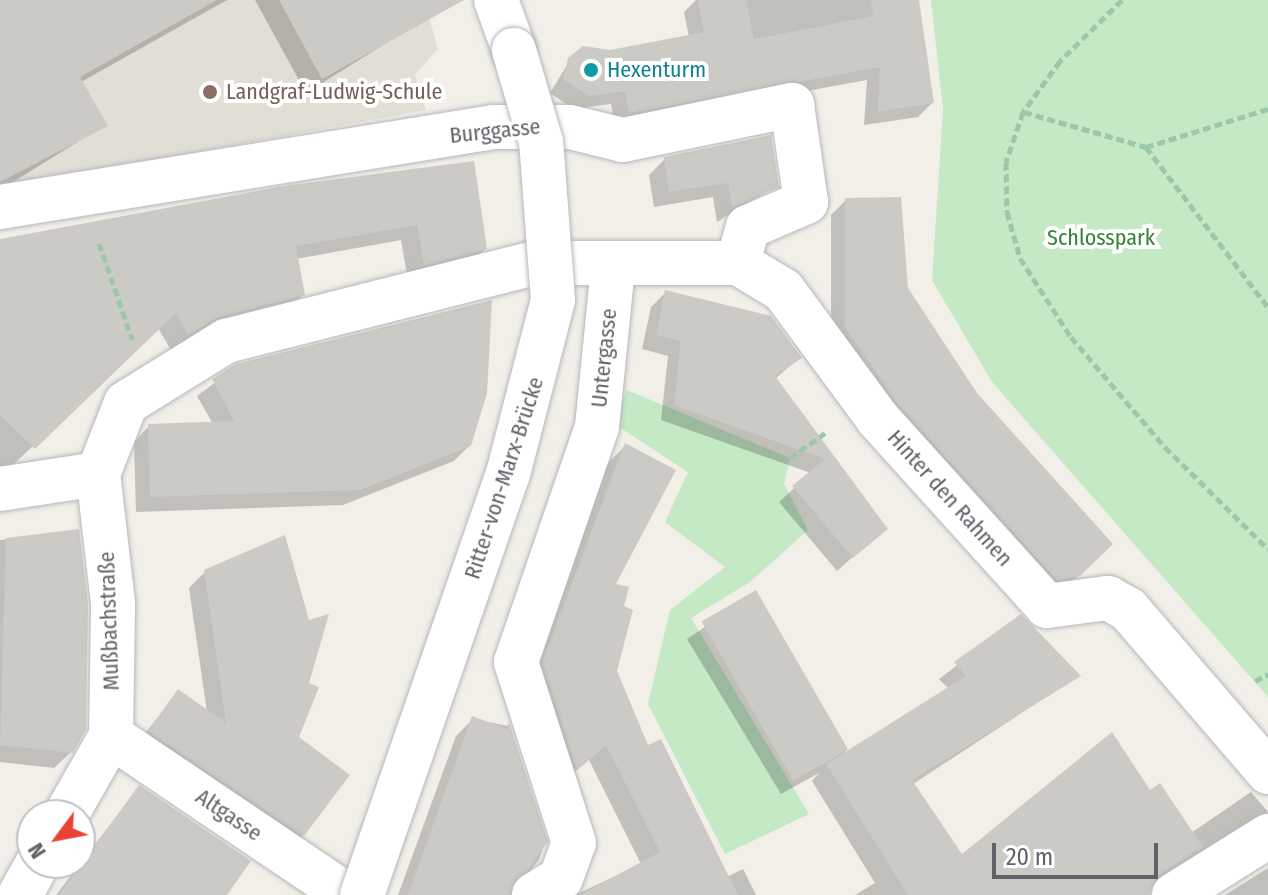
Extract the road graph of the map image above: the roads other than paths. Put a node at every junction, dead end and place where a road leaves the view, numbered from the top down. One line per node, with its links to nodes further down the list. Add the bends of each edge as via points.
1 (496, 0): 14 (street, Ritter-von-Marx-Brücke, bridge, via 541,142 553,300 508,474)
2 (522, 124): 3 (street, Burggasse); 4 (street); 5 (street, Burggasse, via 623,140 792,105 806,202 748,227)
3 (0, 207)
4 (535, 263): 6 (street); 7 (street, Mußbachstraße, via 226,341 126,403)
5 (738, 263): 6 (street); 10 (street, Hinter den Rahmen, via 783,290 878,419 1047,606 1108,598 1128,609)
6 (613, 267): 15 (street, Untergasse, via 597,427 516,662 574,843 561,878)
7 (98, 474): 8 (street); 9 (street, Mußbachstraße, via 113,603)
8 (0, 489)
9 (111, 736): 11 (street, Mußbachstraße); 13 (street, Altgasse)
10 (1268, 772)
11 (75, 799)
12 (1268, 836): 16 (street)
13 (347, 895)
14 (362, 895)
15 (534, 895)
16 (1174, 895)

